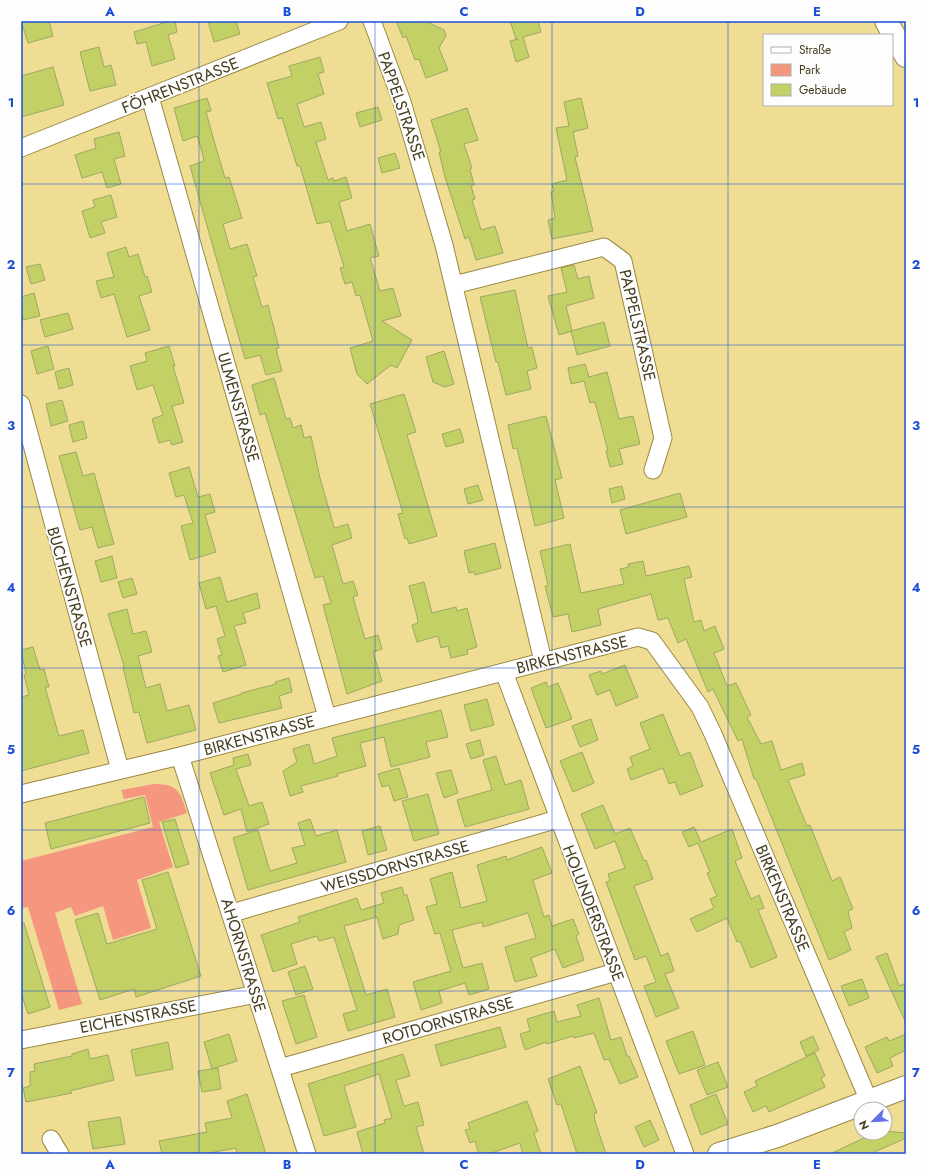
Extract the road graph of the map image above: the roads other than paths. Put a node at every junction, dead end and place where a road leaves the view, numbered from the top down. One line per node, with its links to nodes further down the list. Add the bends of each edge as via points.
1 (339, 21): 5 (street, FÖHRENSTRASSE)
2 (372, 21): 7 (street, PAPPELSTRASSE, via 419,156)
3 (886, 21): 4 (street)
4 (906, 56)
5 (150, 97): 6 (street, FÖHRENSTRASSE); 12 (street, ULMENSTRASSE)
6 (21, 148)
7 (454, 285): 9 (street, PAPPELSTRASSE, via 604,247 623,261 663,438); 10 (street, PAPPELSTRASSE)
8 (21, 404): 14 (street, BUCHENSTRASSE)
9 (653, 470)
10 (543, 661): 11 (street, BIRKENSTRASSE); 23 (street, BIRKENSTRASSE, via 638,637 652,641 681,680 700,707 713,734)
11 (504, 672): 12 (street, BIRKENSTRASSE); 16 (street, HOLUNDERSTRASSE)
12 (327, 717): 13 (street, BIRKENSTRASSE)
13 (180, 756): 14 (street, BIRKENSTRASSE); 17 (street, AHORNSTRASSE)
14 (120, 770): 15 (street, BIRKENSTRASSE)
15 (21, 794)
16 (558, 819): 17 (street, WEISSDORNSTRASSE); 18 (street, HOLUNDERSTRASSE)
17 (232, 913): 19 (street, AHORNSTRASSE)
18 (616, 972): 21 (street, ROTDORNSTRASSE); 28 (street, HOLUNDERSTRASSE)
19 (256, 994): 20 (street, EICHENSTRASSE); 21 (street, AHORNSTRASSE)
20 (21, 1040)
21 (280, 1068): 27 (street, AHORNSTRASSE)
22 (906, 1087): 23 (street)
23 (869, 1101)
24 (853, 1107): 29 (street, via 777,1136)
25 (51, 1139): 26 (street)
26 (60, 1154)
27 (307, 1154)
28 (685, 1154)
29 (719, 1154)

